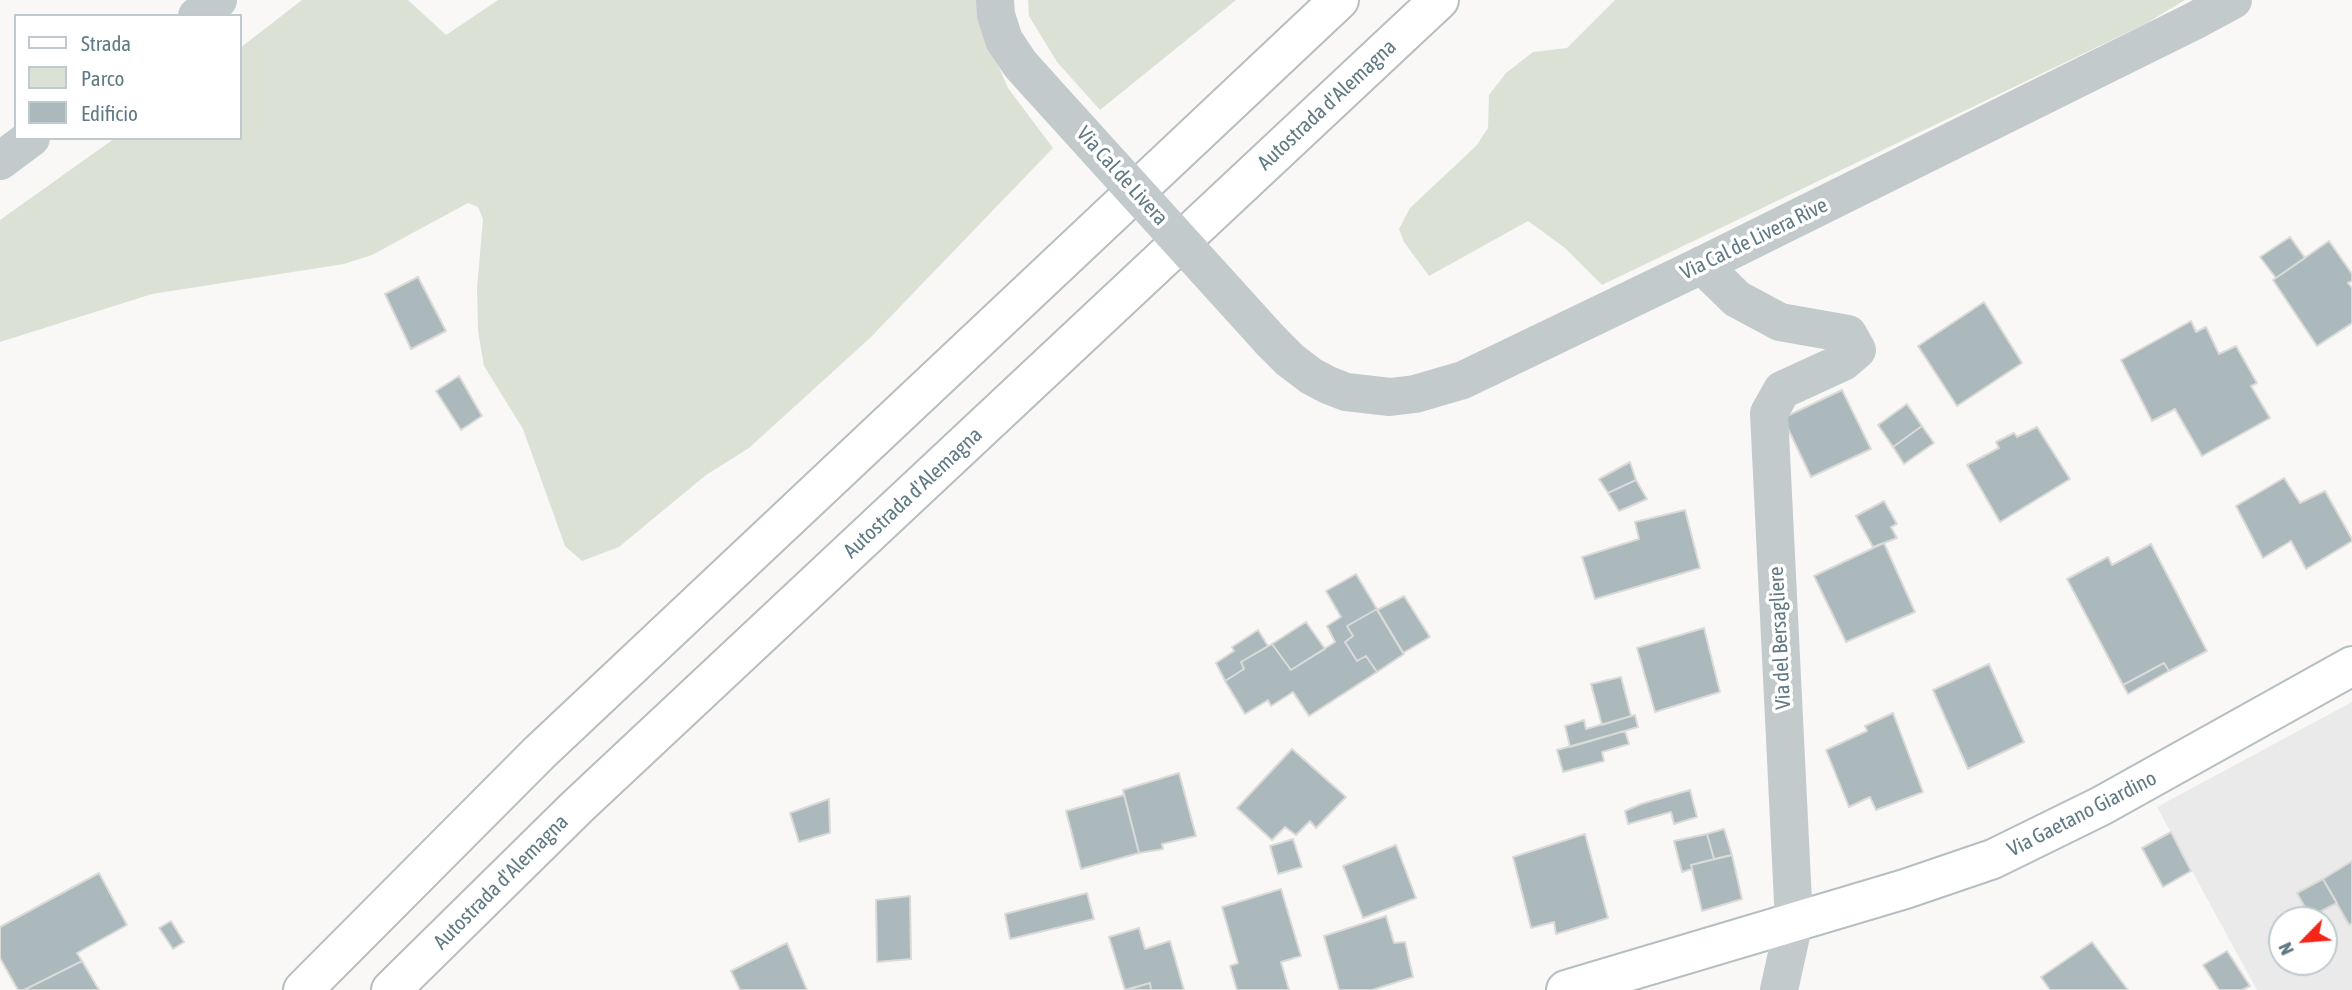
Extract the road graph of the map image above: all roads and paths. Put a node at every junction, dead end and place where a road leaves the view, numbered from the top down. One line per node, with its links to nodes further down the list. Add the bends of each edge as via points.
1 (218, 0): 6 (street)
2 (995, 0): 10 (street, Via Cal de Livera, bridge, via 1004,40 1020,64)
3 (1339, 0): 13 (main road, via 539,753)
4 (1439, 0): 14 (main road, Autostrada d'Alemagna, via 577,807)
5 (2232, 0): 9 (street, Via Cal de Livera Rive)
6 (200, 14)
7 (28, 140): 8 (street)
8 (0, 161)
9 (1702, 265): 10 (street, Via Cal de Livera Rive, via 1494,367 1415,394 1391,397 1346,392 1290,360); 12 (street, Via del Bersagliere, via 1737,299 1780,321 1849,334 1857,350 1843,362 1782,390 1769,413)
10 (1271, 341)
11 (2352, 666): 12 (main road, Via Gaetano Giardino, via 2101,806 1993,859)
12 (1794, 922): 15 (main road); 16 (street)
13 (303, 990)
14 (391, 990)
15 (1566, 990)
16 (1779, 990)

